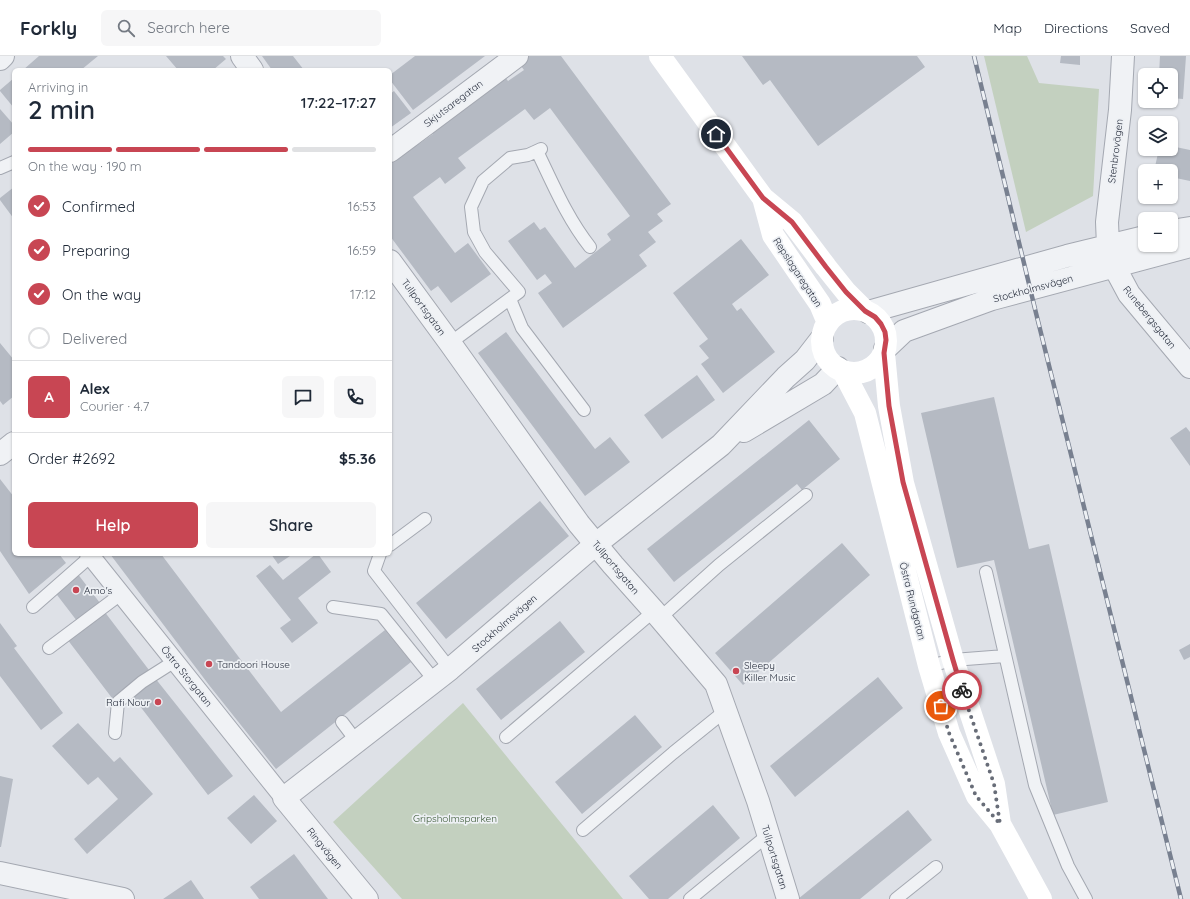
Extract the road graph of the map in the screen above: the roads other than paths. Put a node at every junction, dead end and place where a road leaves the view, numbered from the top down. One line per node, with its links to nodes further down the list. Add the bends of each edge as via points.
1 (3, 56): 6 (street)
2 (242, 56): 7 (street)
3 (516, 56): 8 (street, Skjutsaregatan)
4 (660, 56): 11 (main road, Repslagaregatan)
5 (1123, 56): 17 (street, Stenbrovägen, via 1120,110 1107,222)
6 (0, 59)
7 (251, 68)
8 (392, 149)
9 (12, 163): 10 (lane)
10 (0, 168)
11 (763, 198): 20 (main road, Repslagaregatan, via 792,222 846,292); 21 (main road, Repslagaregatan, via 773,235 820,304)
12 (1190, 228): 13 (street)
13 (1178, 231)
14 (1138, 241): 17 (street, Stockholmsvägen)
15 (1190, 246): 17 (street, Stockholmsvägen)
16 (590, 247): 19 (lane, via 565,210 539,150 510,158 483,181 471,207 474,232 485,252 519,292)
17 (1111, 256): 20 (street, Stockholmsvägen, via 1067,256); 23 (street, Stockholmsvägen, via 904,330); 24 (street, Runebergsgatan, via 1129,294)
18 (392, 264): 22 (street, Tullportsgatan)
19 (510, 299): 22 (lane); 26 (lane, via 522,328)
20 (867, 312): 21 (main road, via 845,310 835,315); 23 (main road, via 875,317 883,328 886,340)
21 (825, 330): 25 (main road, via 823,347 826,356); 27 (street, Stockholmsvägen, via 805,360)
22 (450, 343): 31 (street, Tullportsgatan)
23 (884, 351): 25 (main road, via 879,362 867,370 853,373); 42 (main road, Östra Rundgatan, via 889,406 903,482)
24 (1190, 367)
25 (841, 370): 27 (street, Stockholmsvägen, via 823,384); 44 (main road, Östra Rundgatan, via 865,413)
26 (584, 410)
27 (721, 445): 31 (street, Stockholmsvägen)
28 (806, 495): 39 (lane)
29 (425, 519): 30 (lane)
30 (392, 544)
31 (596, 544): 39 (street, Tullportsgatan); 45 (street, Stockholmsvägen)
32 (89, 556): 37 (lane)
33 (91, 556): 36 (street, Östra Storgatan)
34 (379, 556): 45 (lane, via 374,572)
35 (986, 572): 41 (lane)
36 (121, 594): 40 (lane); 43 (street, Östra Storgatan)
37 (33, 607)
38 (333, 607): 45 (lane, via 381,614)
39 (657, 614): 46 (street, Tullportsgatan, via 716,684); 49 (lane)
40 (49, 648)
41 (1005, 656): 42 (lane); 63 (lane, via 1035,786 1068,866)
42 (953, 660): 44 (lane); 52 (main road, Östra Rundgatan, via 994,784)
43 (175, 661): 48 (lane, via 142,682 118,702); 51 (street, Östra Storgatan)
44 (929, 666): 52 (main road, Östra Rundgatan, via 949,733 976,796)
45 (443, 675): 50 (street, Stockholmsvägen)
46 (725, 711): 53 (lane); 54 (street, Tullportsgatan)
47 (342, 722): 50 (lane)
48 (115, 733)
49 (506, 737)
50 (357, 742): 51 (street, Stockholmsvägen)
51 (284, 798): 58 (street, Ringvägen)
52 (1000, 824): 62 (main road, Östra Rundgatan)
53 (583, 830)
54 (768, 835): 59 (lane); 60 (street, Tullportsgatan)
55 (936, 867): 61 (lane)
56 (0, 872): 57 (street)
57 (123, 899)
58 (367, 899)
59 (690, 899)
60 (788, 899)
61 (896, 899)
62 (1041, 899)
63 (1086, 899)

